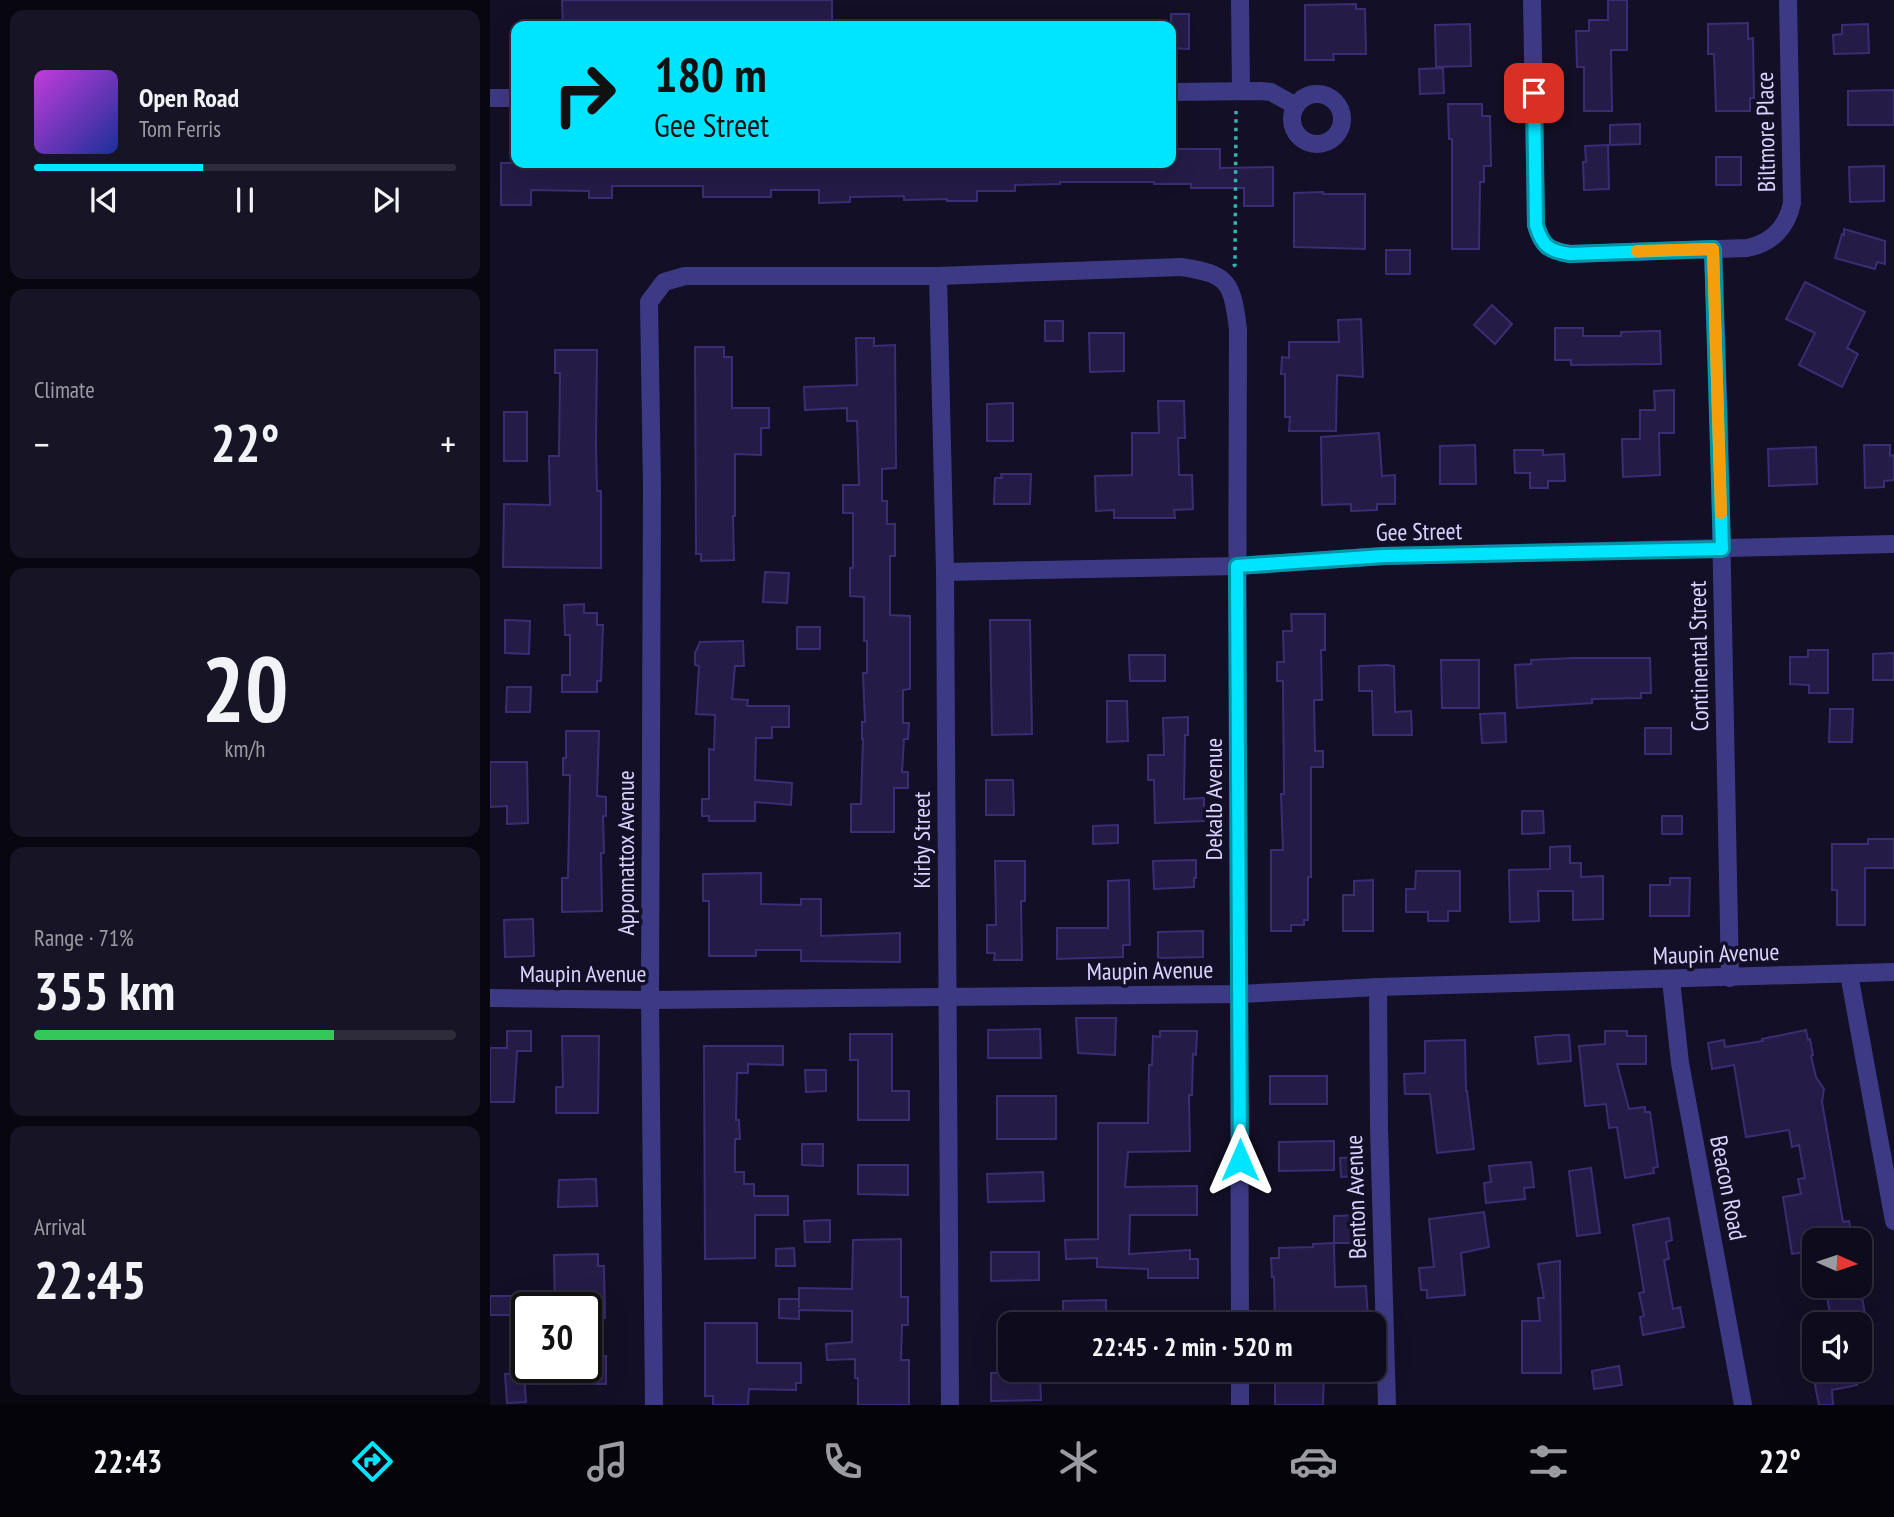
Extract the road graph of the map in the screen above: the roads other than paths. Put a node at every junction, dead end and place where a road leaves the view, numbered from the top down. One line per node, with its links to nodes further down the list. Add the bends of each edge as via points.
1 (1240, 0): 4 (street)
2 (1532, 0): 9 (street, Biltmore Place, via 1539,237 1555,252 1570,254)
3 (1788, 0): 9 (street, Biltmore Place, via 1789,215 1782,229 1763,243)
4 (1238, 91): 5 (street); 8 (street, via 1271,92)
5 (1176, 92)
6 (511, 97): 7 (street)
7 (490, 98)
8 (1296, 106)
9 (1713, 249): 12 (street, Continental Street)
10 (938, 276): 13 (street, Dekalb Avenue, via 1181,267 1221,277 1235,301 1238,329); 14 (street, Kirby Street); 23 (street, Appomattox Avenue, via 684,275 664,282 649,302)
11 (1894, 544): 12 (street, Gee Street)
12 (1722, 549): 13 (street, Gee Street, via 1384,556); 17 (street, Continental Street)
13 (1237, 566): 14 (street, Gee Street); 20 (street, Dekalb Avenue)
14 (945, 572): 22 (street, Kirby Street)
15 (1894, 972): 16 (street, Maupin Avenue)
16 (1849, 975): 17 (street, Maupin Avenue); 24 (street)
17 (1730, 978): 18 (street, Maupin Avenue)
18 (1671, 980): 19 (street, Maupin Avenue); 31 (street, Beacon Road, via 1680,1063)
19 (1378, 987): 20 (street, Maupin Avenue); 30 (street, Benton Avenue)
20 (1240, 994): 22 (street, Maupin Avenue); 25 (street, Dekalb Avenue)
21 (490, 998): 23 (street, Maupin Avenue)
22 (947, 998): 23 (street, Maupin Avenue); 28 (street, Kirby Street)
23 (650, 999): 27 (street, Appomattox Avenue)
24 (1894, 1221)
25 (1240, 1312)
26 (1240, 1382): 29 (street)
27 (654, 1405)
28 (950, 1405)
29 (1240, 1405)
30 (1387, 1405)
31 (1744, 1405)

